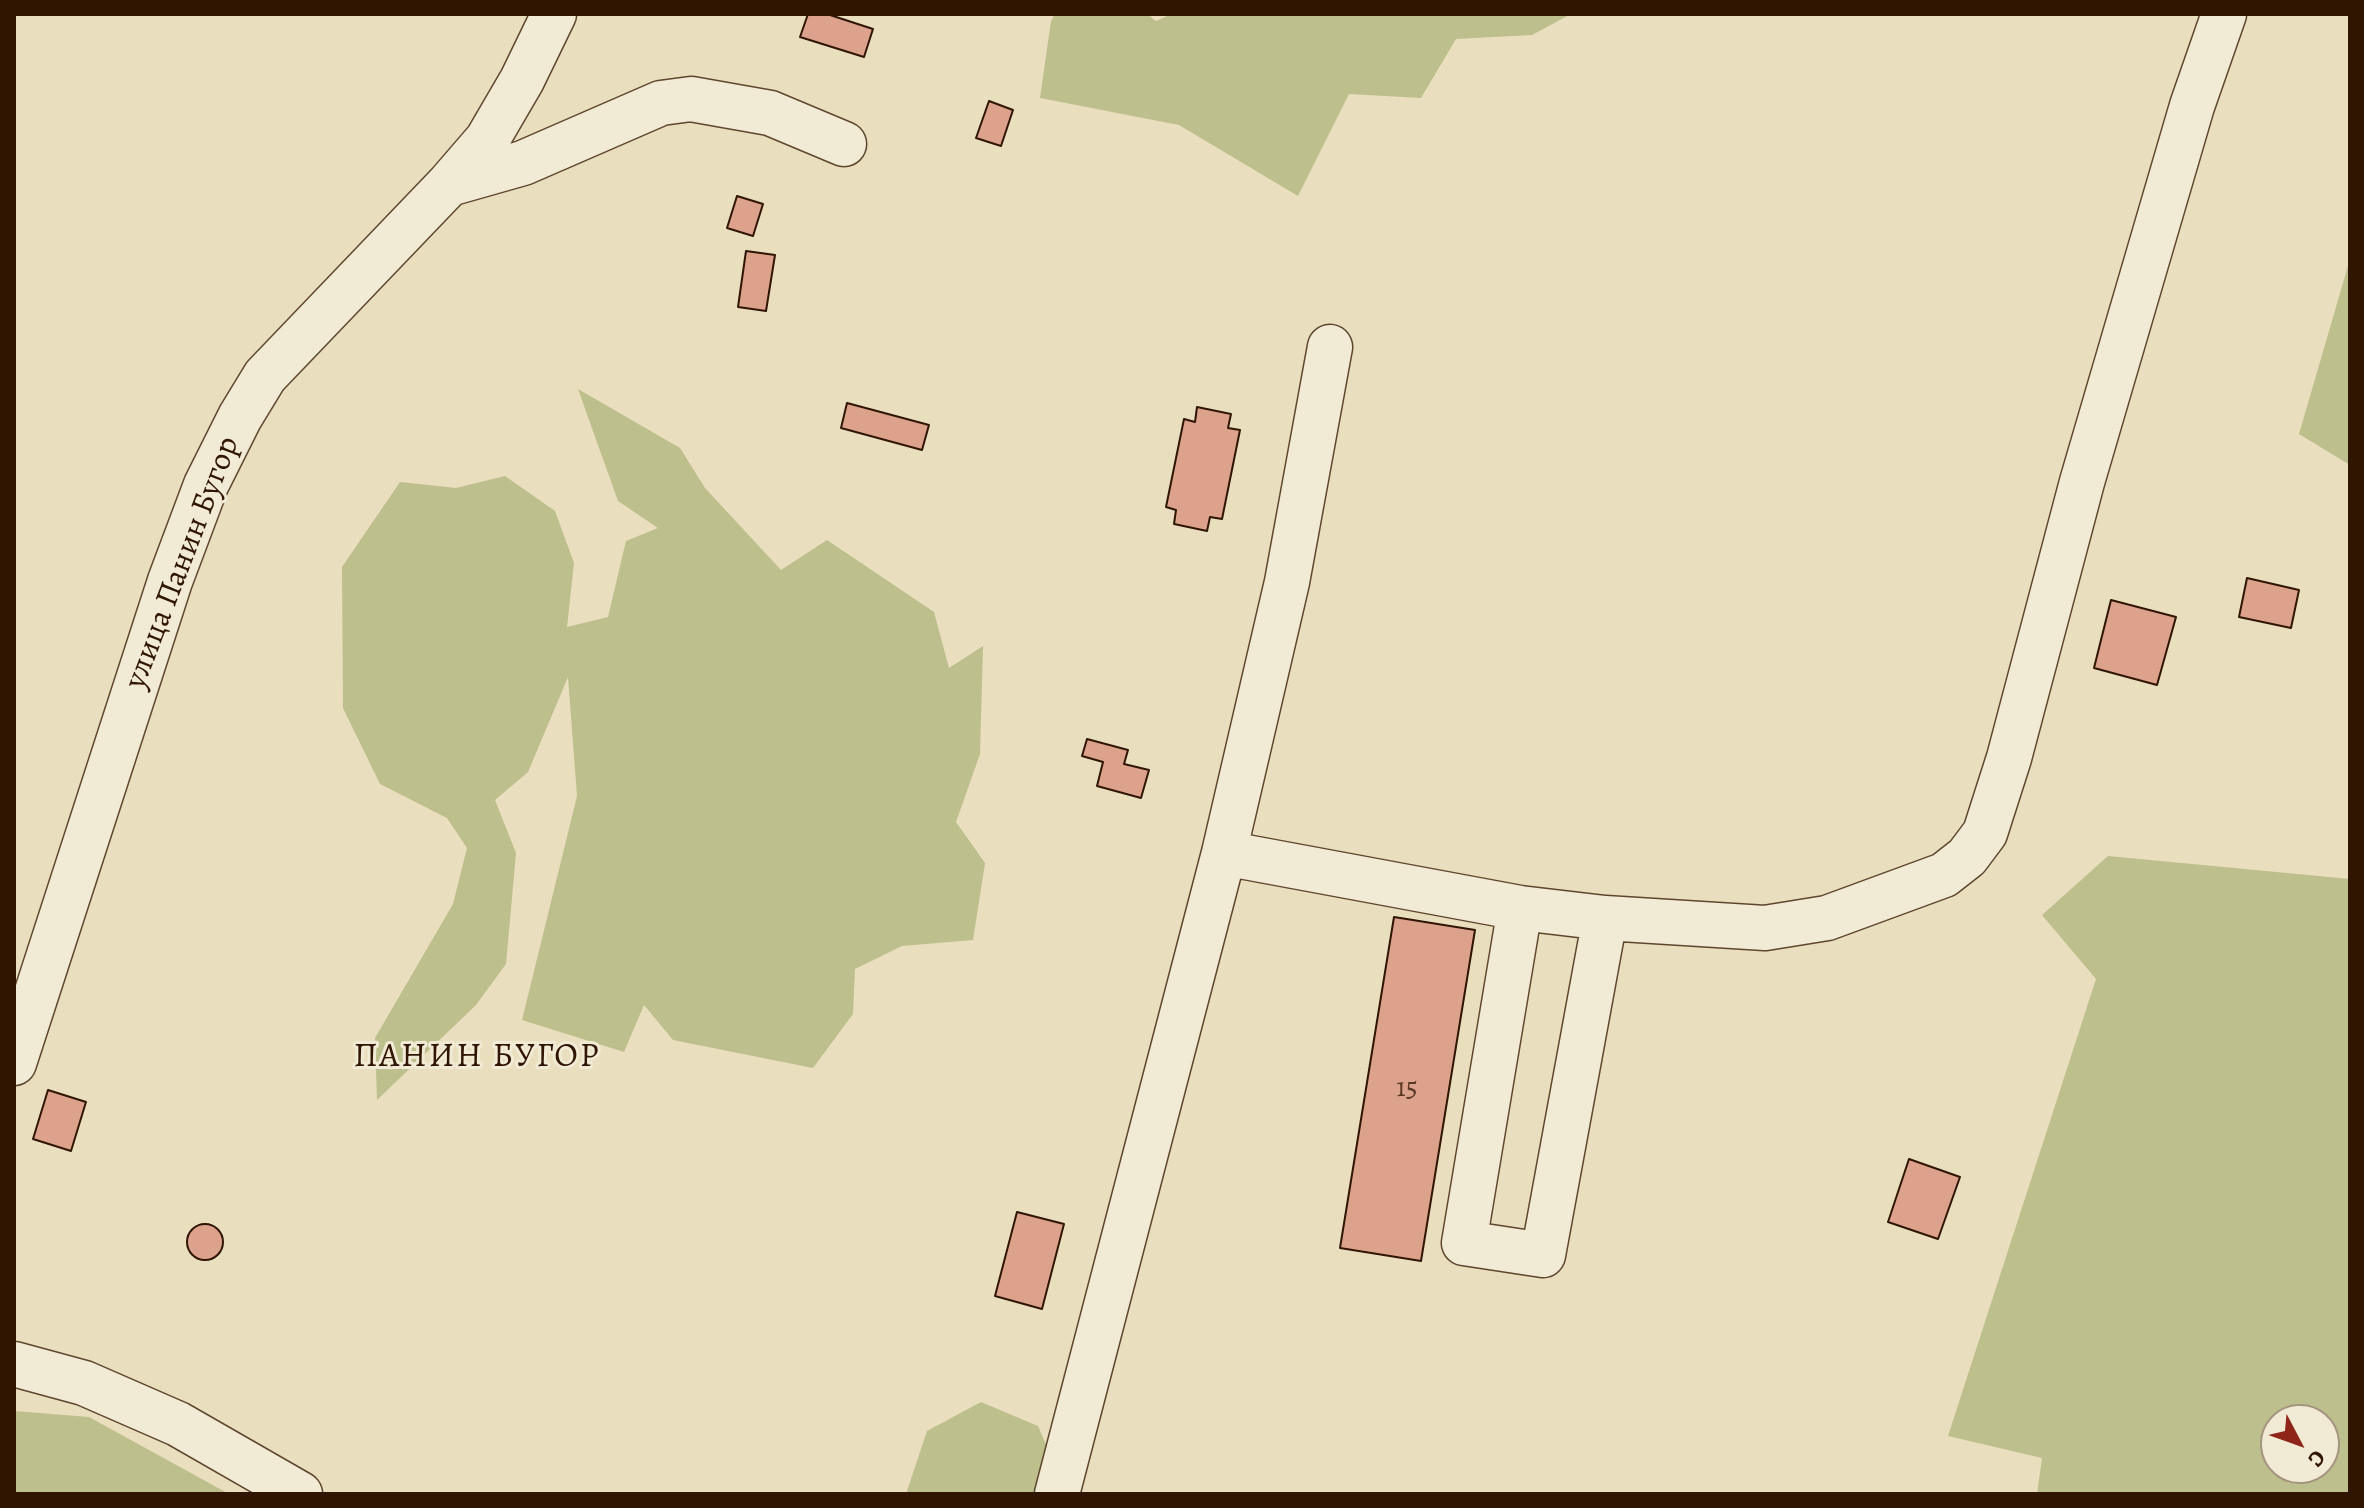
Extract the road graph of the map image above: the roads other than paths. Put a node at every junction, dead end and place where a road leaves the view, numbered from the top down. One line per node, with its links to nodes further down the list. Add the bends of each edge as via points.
1 (554, 14): 4 (street, улица Панин Бугор, via 487,140)
2 (2224, 14): 8 (street, via 2095,437 1985,833 1944,875 1827,918 1765,928)
3 (844, 144): 4 (street, via 770,113 691,99 661,103 523,163)
4 (449, 184): 9 (street, улица Панин Бугор, via 265,376 206,485)
5 (1330, 347): 6 (street, via 1287,582)
6 (1224, 853): 7 (street); 12 (street)
7 (1520, 908): 8 (street); 8 (street, via 1464,1243 1543,1255)
8 (1605, 918)
9 (14, 1063)
10 (14, 1364): 11 (street, via 84,1383 178,1424)
11 (300, 1494)
12 (1057, 1494)

